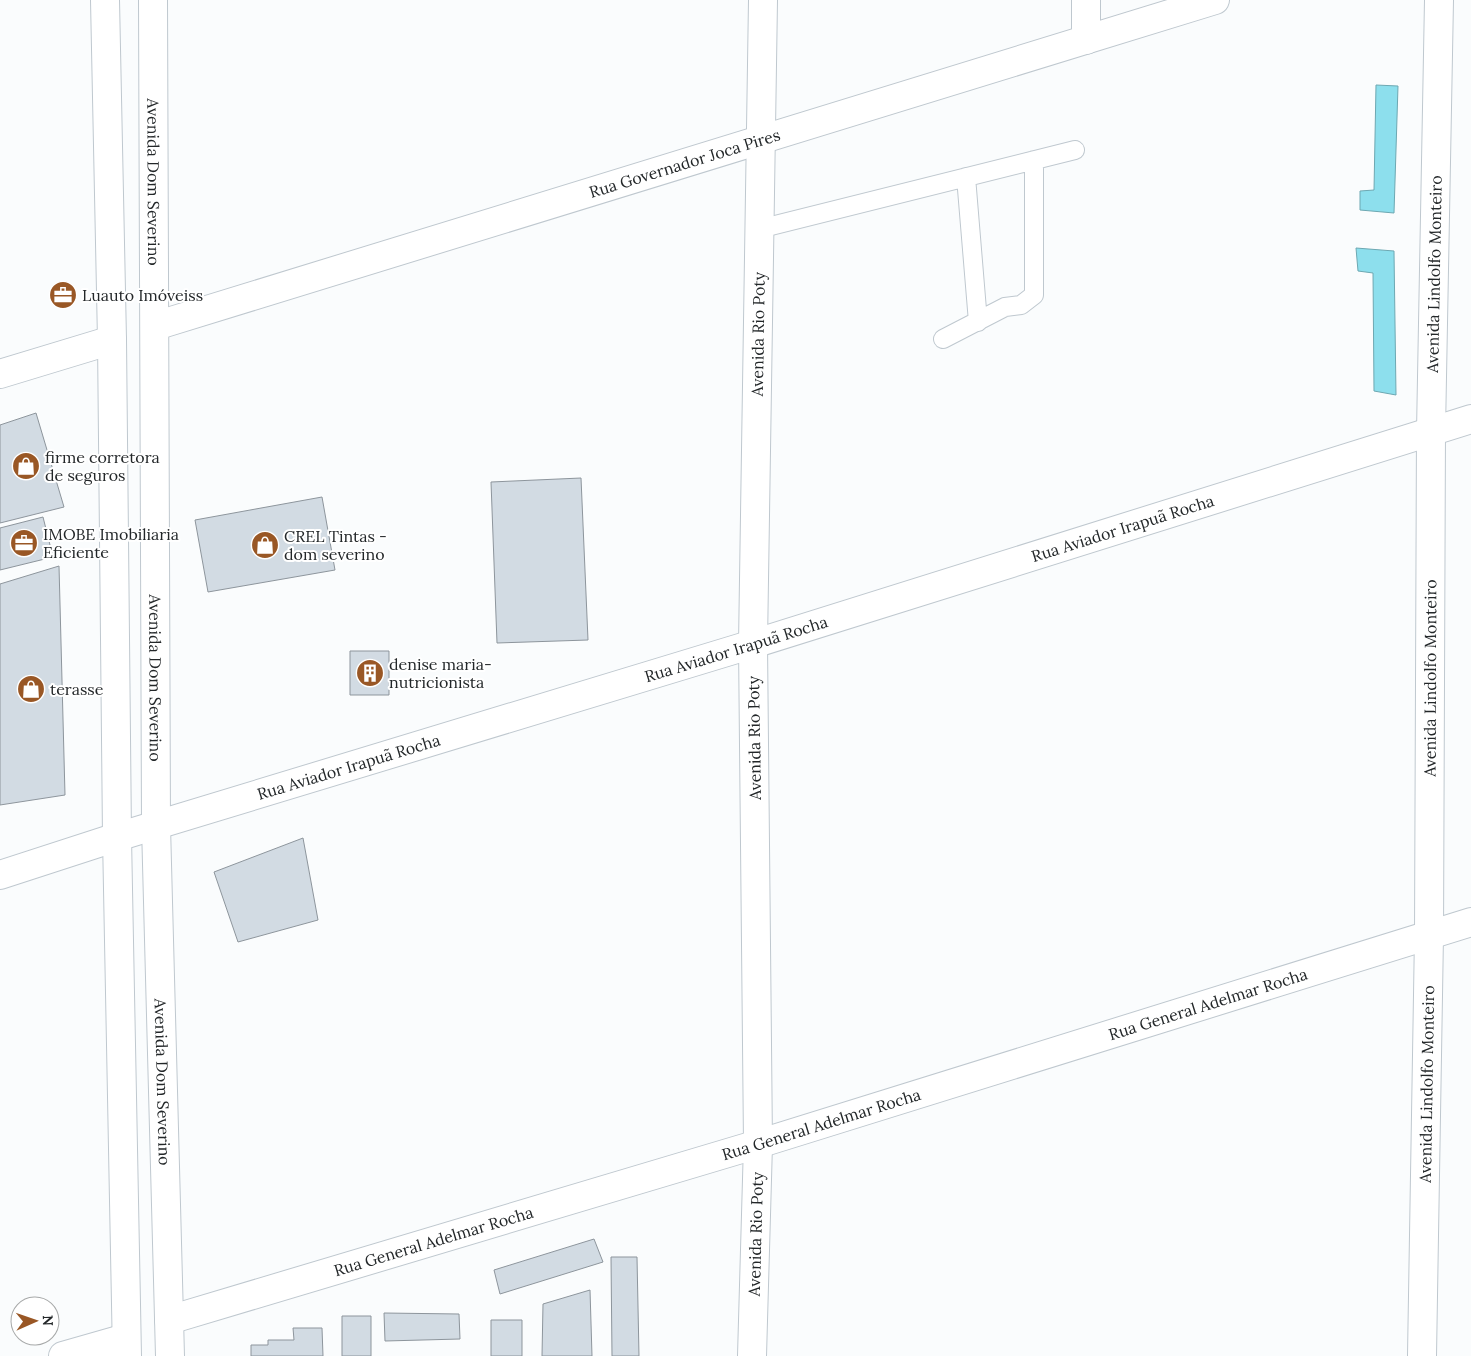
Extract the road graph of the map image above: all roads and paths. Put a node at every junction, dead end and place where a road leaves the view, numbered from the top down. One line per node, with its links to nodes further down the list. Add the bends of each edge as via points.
1 (105, 0): 16 (street)
2 (153, 0): 14 (street, Avenida Dom Severino)
3 (763, 0): 8 (street, Avenida Rio Poty)
4 (1086, 0): 7 (street)
5 (1214, 0): 7 (street, Rua Governador Joca Pires)
6 (1439, 0): 19 (street, Avenida Lindolfo Monteiro)
7 (1086, 40): 8 (street, Rua Governador Joca Pires)
8 (760, 140): 12 (street, Avenida Rio Poty); 14 (street, Rua Governador Joca Pires)
9 (1075, 150): 10 (lane)
10 (1034, 160): 11 (lane); 13 (lane, via 1034,295 1020,305 1005,308)
11 (966, 177): 12 (lane); 13 (lane)
12 (759, 229): 20 (street, Avenida Rio Poty)
13 (978, 322): 15 (lane)
14 (155, 326): 21 (street, Avenida Dom Severino)
15 (943, 339)
16 (112, 340): 17 (street); 22 (street)
17 (0, 374)
18 (1471, 419): 19 (street, Rua Aviador Irapuã Rocha)
19 (1431, 431): 20 (street, Rua Aviador Irapuã Rocha); 25 (street, Avenida Lindolfo Monteiro)
20 (754, 644): 21 (street, Rua Aviador Irapuã Rocha); 26 (street, Avenida Rio Poty)
21 (156, 826): 22 (street, Rua Aviador Irapuã Rocha); 27 (street, Avenida Dom Severino)
22 (117, 837): 23 (street, Rua Aviador Irapuã Rocha); 28 (street)
23 (0, 875)
24 (1471, 922): 25 (street, Rua General Adelmar Rocha)
25 (1429, 935): 26 (street, Rua General Adelmar Rocha); 32 (street, Avenida Lindolfo Monteiro)
26 (758, 1144): 27 (street, Rua General Adelmar Rocha); 31 (street, Avenida Rio Poty)
27 (169, 1320): 30 (street, Avenida Dom Severino)
28 (127, 1347): 29 (street)
29 (63, 1356)
30 (170, 1356)
31 (752, 1356)
32 (1422, 1356)

